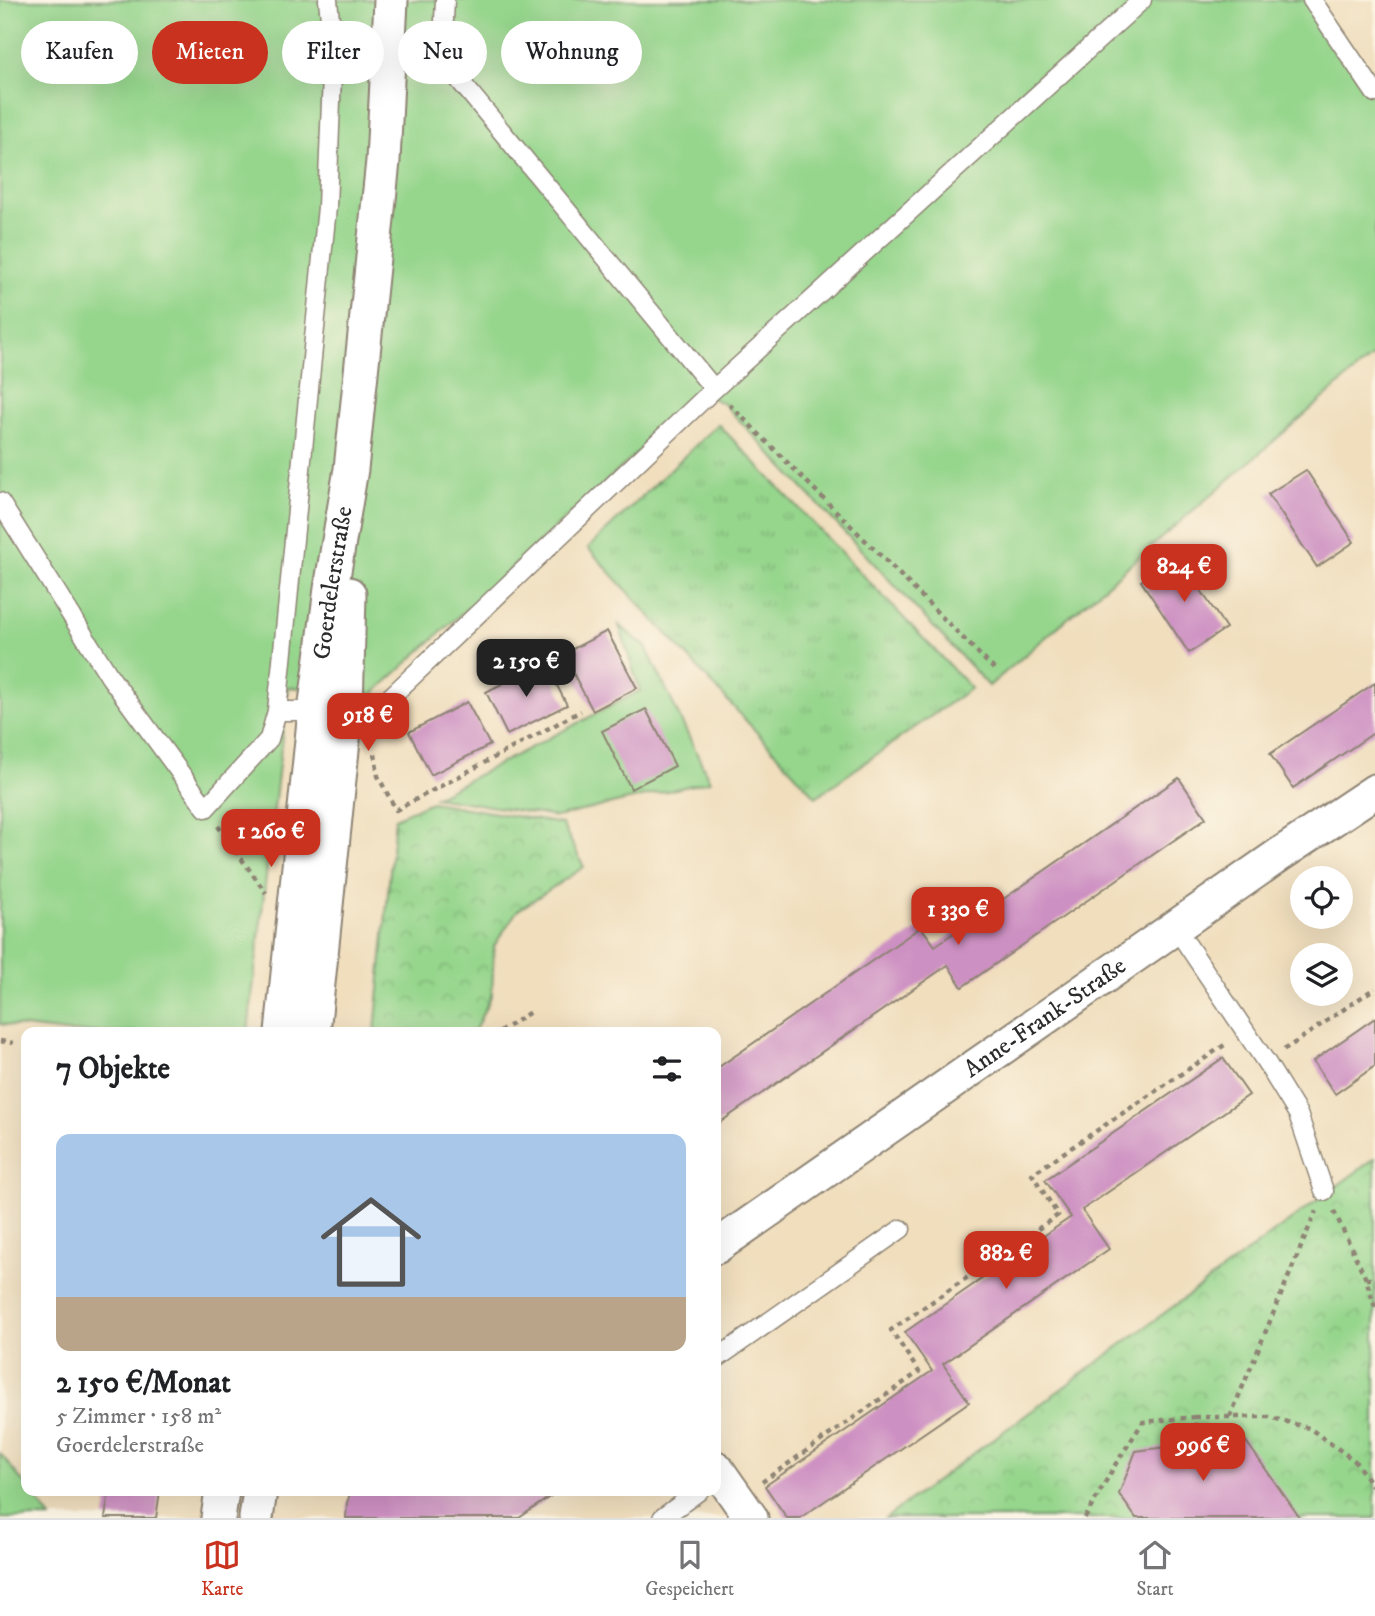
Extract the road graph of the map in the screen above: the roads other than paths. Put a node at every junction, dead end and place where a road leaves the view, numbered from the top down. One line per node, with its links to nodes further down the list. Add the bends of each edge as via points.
1 (328, 0): 9 (lane, via 333,48 327,207)
2 (391, 0): 10 (street, Goerdelerstraße, via 383,161 351,469 331,589)
3 (444, 0): 7 (lane, via 442,59)
4 (1142, 0): 7 (lane)
5 (1312, 0): 6 (lane)
6 (1375, 93)
7 (714, 389): 10 (lane, via 379,708)
8 (0, 502): 9 (lane, via 110,677 206,808 269,739)
9 (277, 711): 10 (lane)
10 (330, 711): 13 (street, Goerdelerstraße, via 292,929); 14 (street, Goerdelerstraße)
11 (1375, 791): 12 (street, Anne-Frank-Straße)
12 (1176, 928): 15 (lane, via 1298,1114); 17 (street, Anne-Frank-Straße)
13 (282, 1027)
14 (313, 1027)
15 (1324, 1191)
16 (901, 1229): 18 (lane)
17 (721, 1244)
18 (721, 1355)
19 (221, 1496): 22 (street)
20 (259, 1496): 23 (street)
21 (707, 1496): 24 (lane)
22 (218, 1518)
23 (256, 1518)
24 (662, 1518)

